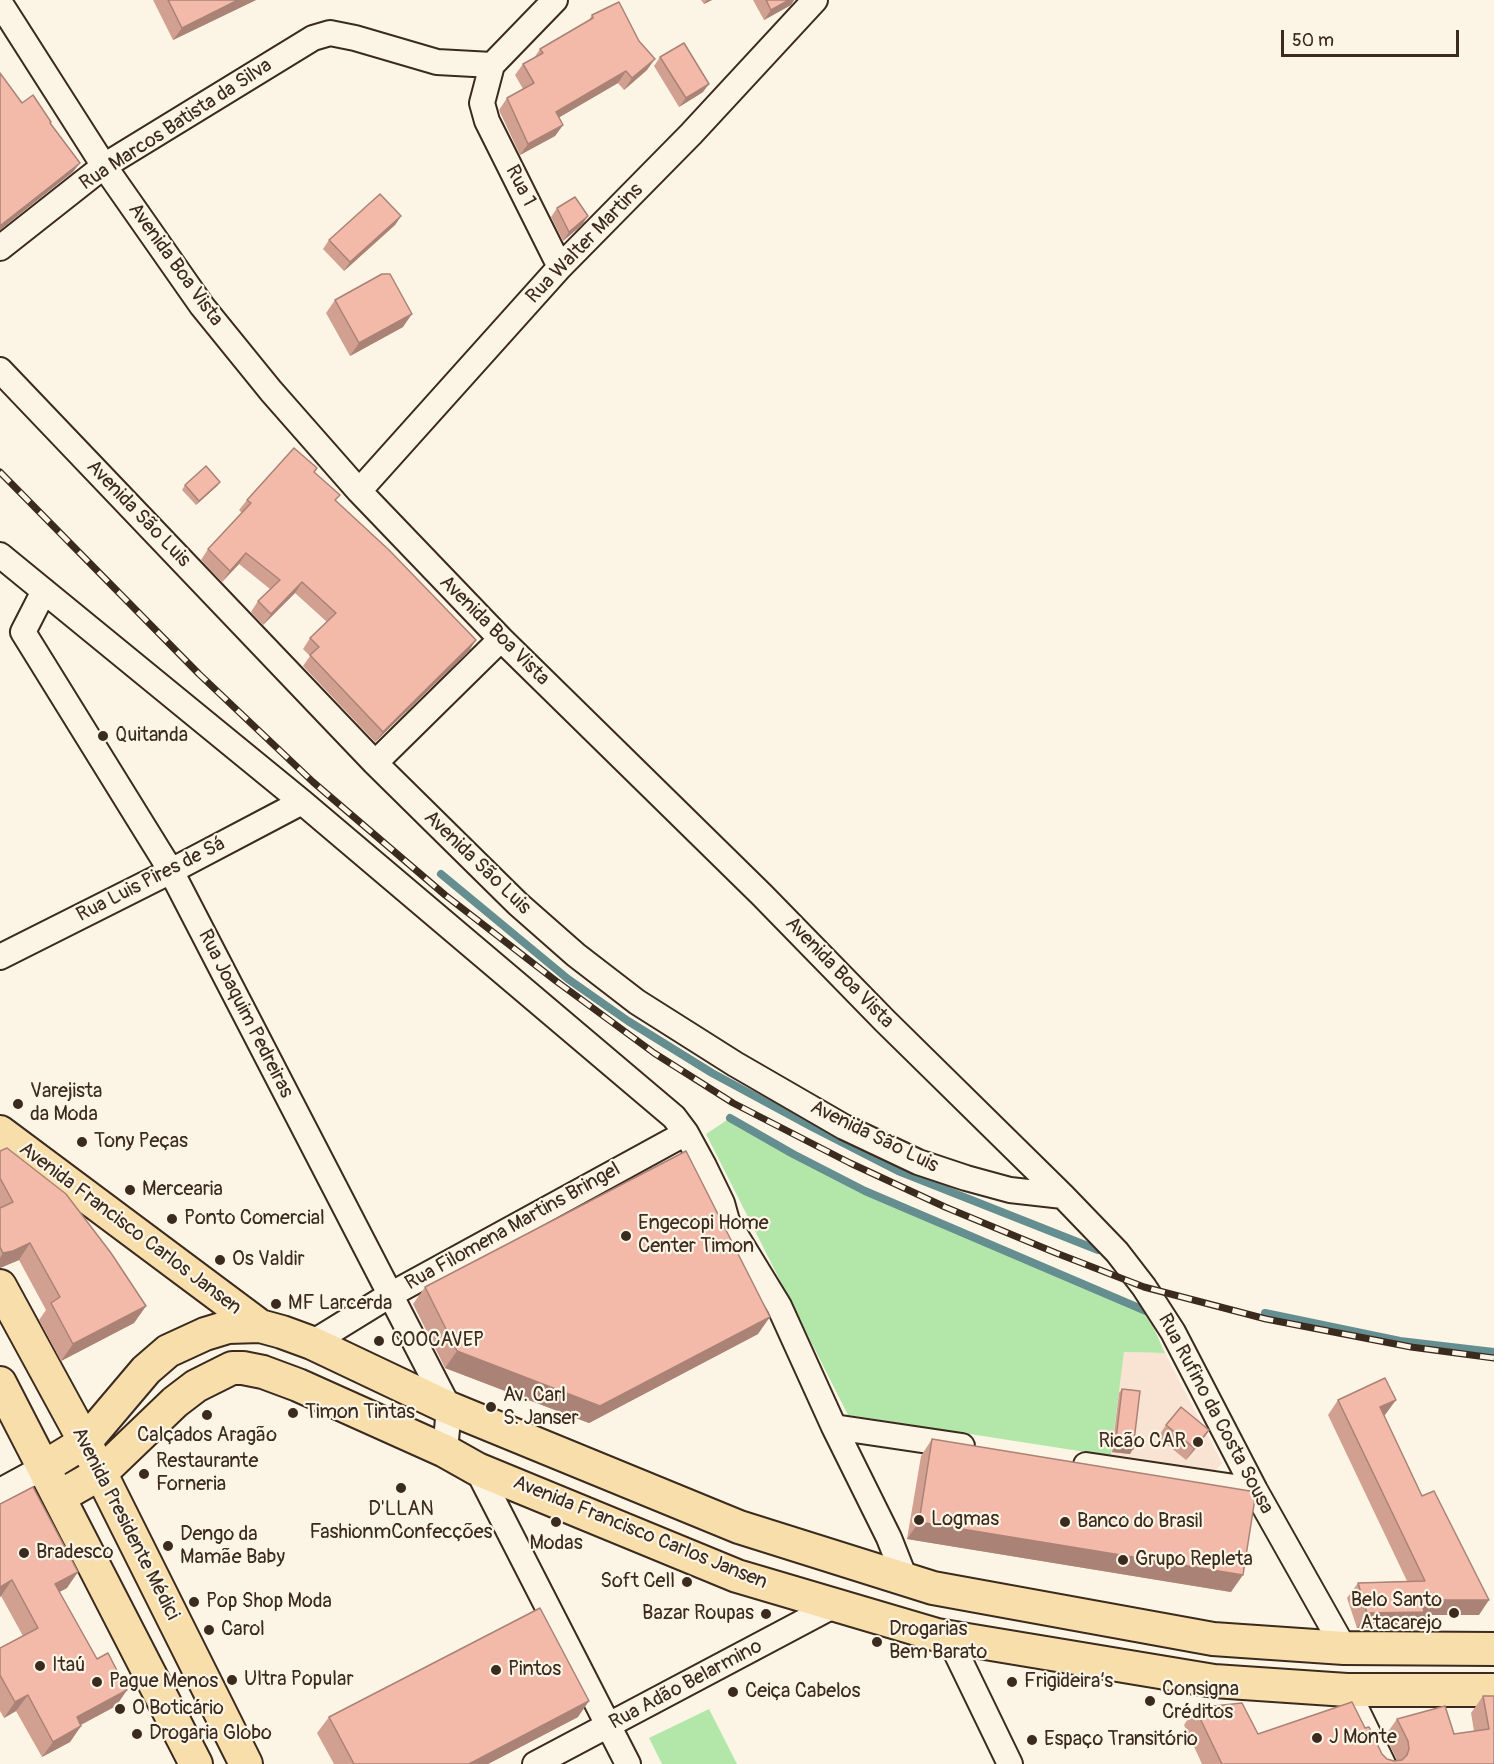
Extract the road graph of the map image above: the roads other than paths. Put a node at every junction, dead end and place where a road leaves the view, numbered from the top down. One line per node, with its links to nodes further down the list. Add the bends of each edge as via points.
1 (555, 0): 4 (street)
2 (815, 0): 7 (street, Rua Walter Martins)
3 (0, 3): 5 (street, Avenida Boa Vista)
4 (492, 65): 5 (street, Rua Marcos Batista da Silva, via 438,62 330,33 313,38); 7 (street, Rua 1, via 482,103 487,121)
5 (104, 166): 6 (street, Rua Marcos Batista da Silva); 9 (street, Avenida Boa Vista, via 226,337)
6 (0, 248)
7 (560, 267): 9 (street, Rua Walter Martins)
8 (0, 370): 13 (street, Avenida São Luis)
9 (358, 491): 12 (street, Avenida Boa Vista)
10 (0, 555): 11 (street)
11 (44, 591): 14 (street); 15 (street, Rua Joaquim Pedreiras, via 23,632)
12 (501, 639): 13 (street); 19 (street, Avenida Boa Vista)
13 (375, 763): 19 (street, Avenida São Luis, via 576,956 637,1002 725,1058 844,1127 918,1162 1010,1190)
14 (302, 802): 15 (street, Rua Luis Pires de Sá); 18 (street, via 674,1117)
15 (171, 871): 16 (street, Rua Luis Pires de Sá); 21 (street, Rua Joaquim Pedreiras)
16 (0, 957)
17 (0, 1132): 22 (main road, Avenida Francisco Carlos Jansen)
18 (686, 1133): 21 (street, Rua Filomena Martins Bringel); 26 (street, via 728,1221 779,1306)
19 (1063, 1196): 34 (street, Rua Rufino da Costa Sousa, via 1117,1252 1144,1287 1173,1332)
20 (0, 1286): 27 (main road, Avenida Presidente Médici)
21 (390, 1295): 23 (street, Rua Filomena Martins Bringel); 25 (street, Rua Joaquim Pedreiras)
22 (260, 1326): 23 (main road, Avenida Francisco Carlos Jansen); 27 (main road, Avenida Francisco Carlos Jansen, via 228,1327 168,1352 146,1370)
23 (312, 1343): 25 (main road, Avenida Francisco Carlos Jansen)
24 (0, 1383): 31 (main road)
25 (449, 1408): 29 (street); 37 (main road, Avenida Francisco Carlos Jansen, via 739,1527)
26 (834, 1427): 28 (street); 37 (street)
27 (85, 1442): 31 (main road); 33 (main road, Avenida Presidente Médici)
28 (987, 1450)
29 (445, 1451): 32 (main road, Avenida Francisco Carlos Jansen); 33 (main road, Avenida Francisco Carlos Jansen, via 298,1385 263,1372 232,1368 175,1402)
30 (1070, 1462): 34 (street)
31 (44, 1467): 35 (street); 36 (main road)
32 (477, 1468): 38 (main road, Avenida Francisco Carlos Jansen, via 736,1576); 44 (street)
33 (101, 1473): 36 (main road, Avenida Francisco Carlos Jansen); 46 (main road, Avenida Presidente Médici)
34 (1255, 1490): 40 (street, Rua Rufino da Costa Sousa)
35 (0, 1491)
36 (59, 1497): 45 (main road)
37 (906, 1581): 40 (main road, Avenida Francisco Carlos Jansen, via 1213,1639)
38 (835, 1605): 39 (main road, Avenida Francisco Carlos Jansen); 44 (street, Rua Adão Belarmino)
39 (949, 1638): 42 (main road, Avenida Francisco Carlos Jansen, via 1214,1681); 49 (street)
40 (1344, 1648): 41 (main road, Avenida Francisco Carlos Jansen)
41 (1494, 1649)
42 (1347, 1690): 43 (main road, Avenida Francisco Carlos Jansen); 50 (street)
43 (1494, 1690)
44 (608, 1727): 47 (street, Rua Adão Belarmino); 48 (street)
45 (196, 1764)
46 (246, 1764)
47 (535, 1764)
48 (628, 1764)
49 (1011, 1764)
50 (1383, 1764)

